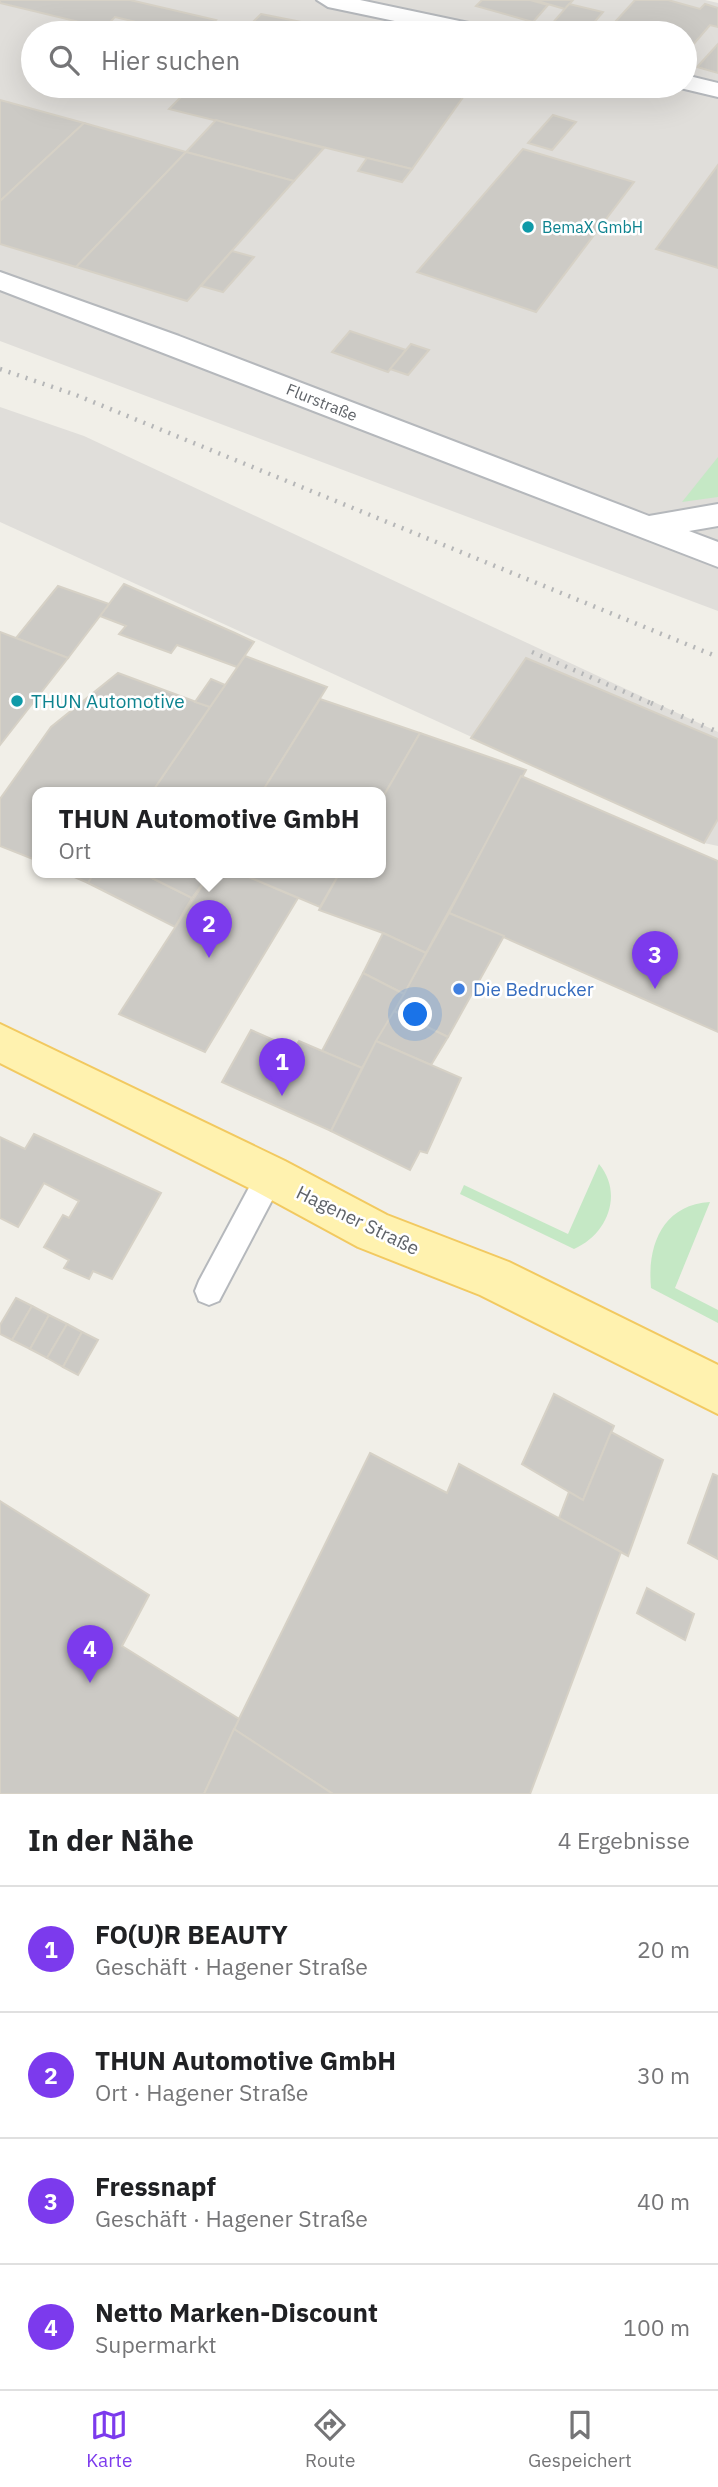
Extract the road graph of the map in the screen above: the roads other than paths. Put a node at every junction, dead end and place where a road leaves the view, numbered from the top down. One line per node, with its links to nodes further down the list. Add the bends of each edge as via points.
1 (328, 0): 2 (street)
2 (427, 21)
3 (697, 85): 4 (street)
4 (718, 90)
5 (0, 280): 7 (street, Flurstraße, via 169,341)
6 (718, 515): 7 (street)
7 (642, 528): 8 (street, Flurstraße)
8 (718, 555)
9 (0, 1043): 10 (main road, Hagener Straße)
10 (270, 1176): 11 (lane); 12 (main road, Hagener Straße, via 374,1232 493,1278)
11 (209, 1291)
12 (718, 1390)

